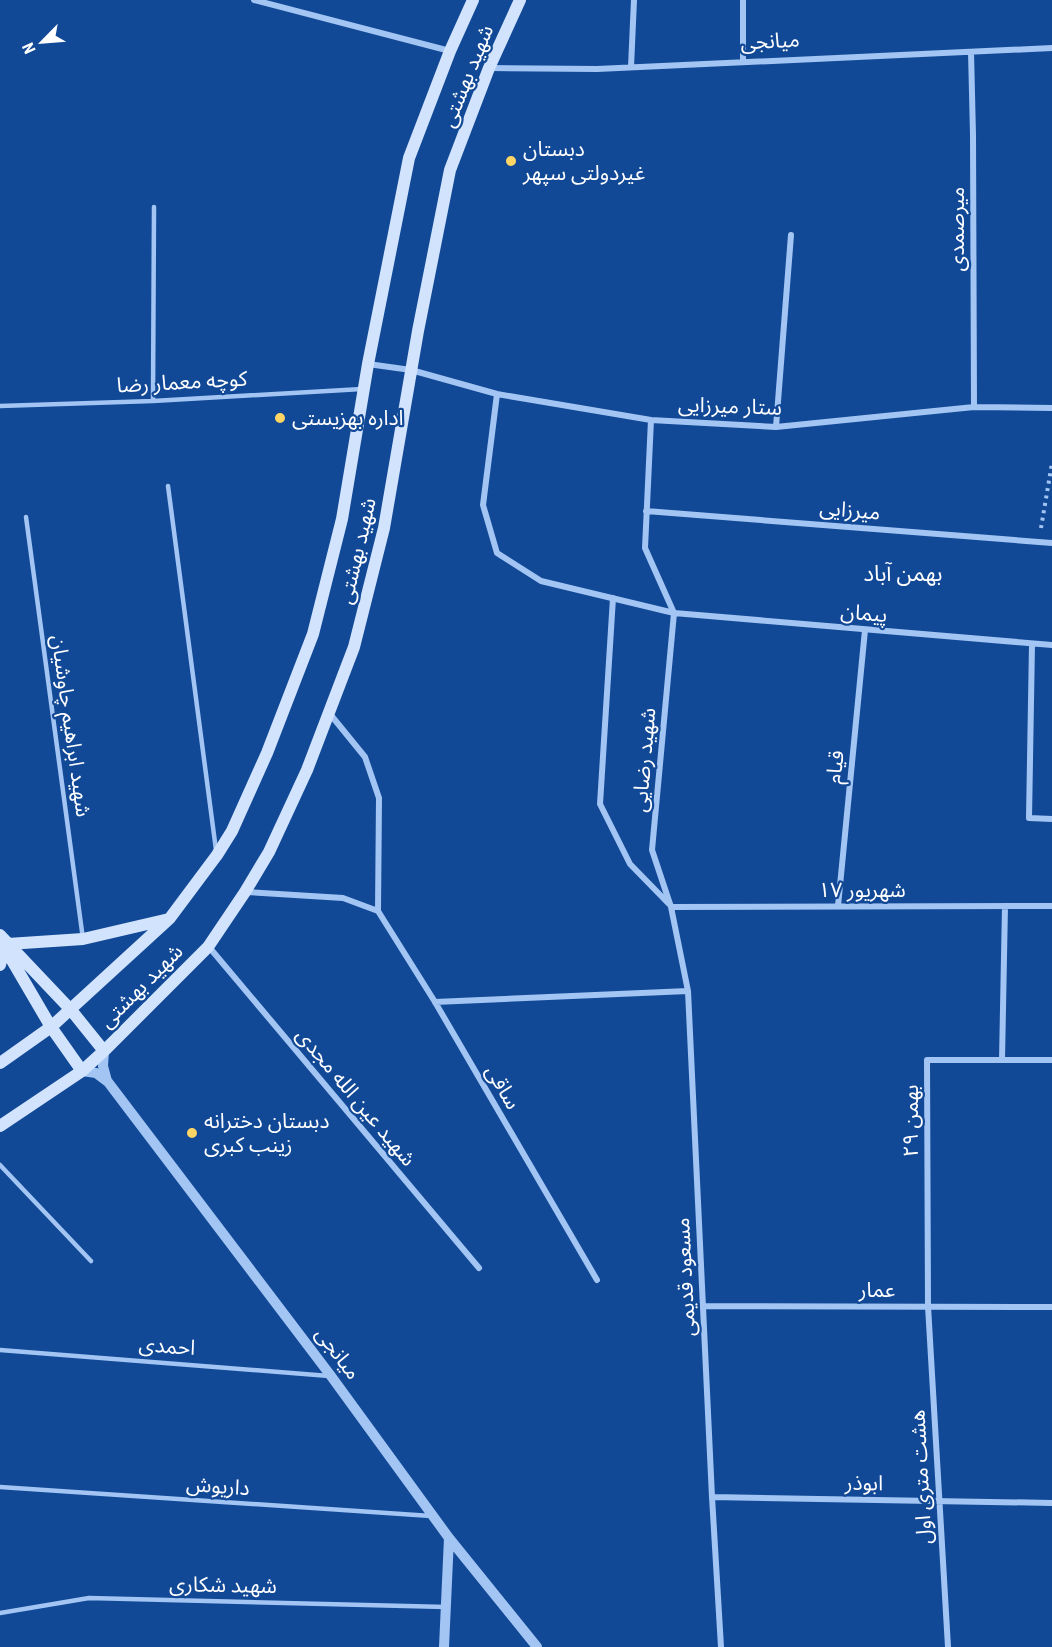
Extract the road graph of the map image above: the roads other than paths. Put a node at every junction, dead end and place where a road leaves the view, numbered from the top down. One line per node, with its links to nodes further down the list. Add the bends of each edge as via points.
1 (254, 0): 7 (street)
2 (473, 0): 7 (main road, شهید بهشتی)
3 (520, 0): 11 (main road, شهید بهشتی)
4 (634, 0): 10 (street)
5 (743, 0): 9 (street)
6 (1052, 48): 8 (street, میانجی)
7 (450, 51): 14 (main road, شهید بهشتی, via 409,158)
8 (971, 52): 9 (street, میانجی); 20 (street, میرصمدی)
9 (743, 62): 10 (street, میانجی)
10 (631, 67): 11 (street, میانجی)
11 (489, 68): 15 (main road, شهید بهشتی, via 450,170)
12 (154, 207): 18 (lane)
13 (791, 235): 23 (street)
14 (368, 364): 15 (street, ستار میرزایی); 16 (main road, شهید بهشتی)
15 (411, 370): 17 (street, ستار میرزایی); 33 (main road, شهید بهشتی, via 384,528 354,647)
16 (365, 389): 18 (lane, کوچه معمار رضا); 35 (main road, شهید بهشتی, via 342,519 313,634 267,753)
17 (497, 394): 22 (street, ستار میرزایی); 28 (street, پیمان, via 483,505 497,553 541,581)
18 (153, 401): 19 (lane, کوچه معمار رضا)
19 (0, 406)
20 (974, 406): 21 (street, ستار میرزایی); 23 (street, ستار میرزایی)
21 (1052, 408)
22 (651, 420): 23 (street, ستار میرزایی); 25 (street)
23 (776, 427)
24 (168, 486): 35 (lane)
25 (646, 511): 27 (street, میرزایی); 29 (street, via 645,548)
26 (26, 517): 43 (lane, شهید ابراهیم چاوشیان)
27 (1052, 543)
28 (613, 598): 29 (street, پیمان); 40 (street, via 600,804 630,864)
29 (674, 612): 30 (street, پیمان); 40 (street, شهید رضایی, via 652,850)
30 (865, 630): 31 (street, پیمان); 37 (street, قیام)
31 (1032, 644): 32 (street, پیمان); 34 (street, via 1029,818)
32 (1052, 645)
33 (329, 713): 36 (main road, شهید بهشتی, via 307,770); 41 (street, via 365,757 378,798)
34 (1052, 819)
35 (217, 855): 42 (main road, شهید بهشتی)
36 (245, 892): 41 (street, via 343,898); 45 (main road, شهید بهشتی)
37 (838, 906): 38 (street, ۱۷ شهریور); 40 (street, ۱۷ شهریور)
38 (1005, 906): 39 (street, ۱۷ شهریور); 52 (street)
39 (1052, 906)
40 (671, 907): 47 (street, مسعود قدیمی)
41 (378, 911): 48 (street, ساقی)
42 (170, 918): 43 (main road); 49 (main road, شهید بهشتی)
43 (83, 939): 44 (main road)
44 (3, 942): 46 (main road)
45 (208, 946): 51 (main road, شهید بهشتی); 60 (street, شهید عین الله مجدی)
46 (10, 960): 49 (main road); 50 (main road)
47 (688, 991): 48 (street); 62 (street, مسعود قدیمی)
48 (435, 1002): 61 (street, ساقی)
49 (71, 1010): 50 (main road, شهید بهشتی); 51 (main road)
50 (51, 1027): 54 (main road, شهید بهشتی); 55 (main road)
51 (104, 1051): 55 (main road, شهید بهشتی); 56 (street, میانجی)
52 (1002, 1060): 53 (street, ۲۹ بهمن); 63 (street, ۲۹ بهمن, via 927,1060)
53 (1052, 1060)
54 (0, 1063)
55 (82, 1071): 56 (street, میانجی, via 96,1073); 57 (main road, شهید بهشتی)
56 (108, 1082): 66 (street, میانجی)
57 (0, 1126)
58 (0, 1165): 59 (lane)
59 (91, 1261)
60 (479, 1268)
61 (597, 1280)
62 (703, 1306): 63 (street, عمار); 68 (street, مسعود قدیمی)
63 (928, 1306): 64 (street, عمار); 69 (street, هشت متری اول)
64 (1052, 1307)
65 (0, 1350): 66 (lane, احمدی)
66 (331, 1376): 71 (street, میانجی)
67 (0, 1487): 71 (lane, داریوش)
68 (712, 1497): 69 (street, ابوذر); 77 (street, مسعود قدیمی)
69 (939, 1501): 70 (street, ابوذر); 78 (street, هشت متری اول)
70 (1052, 1503)
71 (434, 1516): 72 (street, میانجی)
72 (449, 1538): 73 (street); 76 (street, میانجی)
73 (446, 1607): 74 (lane, شهید شکاری, via 89,1598); 75 (street)
74 (0, 1613)
75 (444, 1647)
76 (537, 1647)
77 (721, 1647)
78 (948, 1647)

